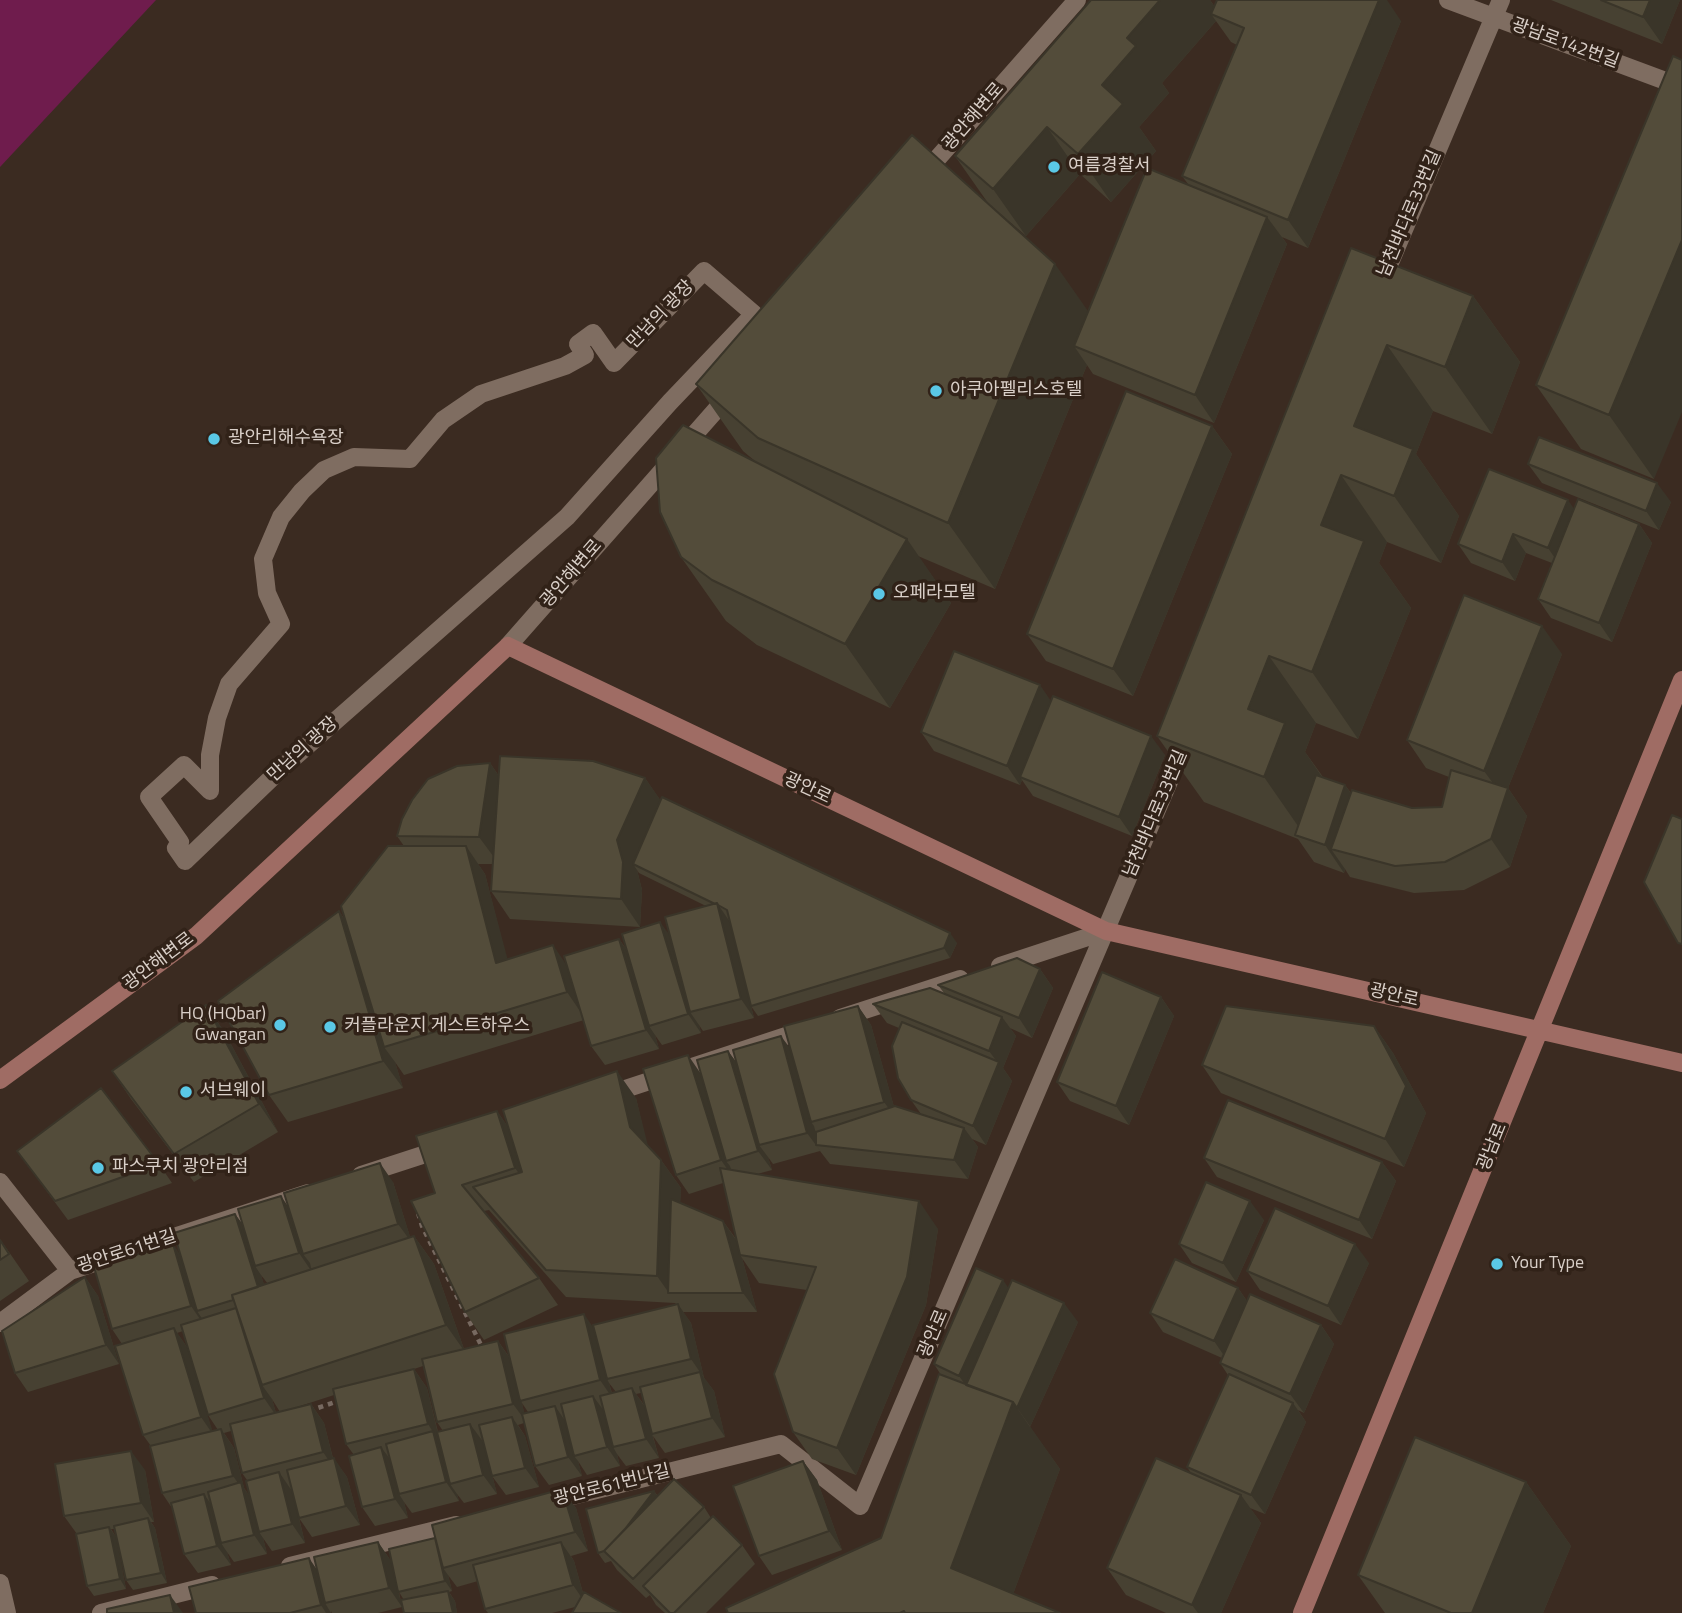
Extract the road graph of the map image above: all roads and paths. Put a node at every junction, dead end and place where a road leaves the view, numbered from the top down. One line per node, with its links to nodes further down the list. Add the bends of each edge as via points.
1 (1077, 0): 6 (street, 광안해변로)
2 (1448, 0): 4 (street, 광남로142번길)
3 (1501, 0): 4 (street, 남천바다로33번길)
4 (1494, 18): 5 (street, 광남로142번길); 7 (street, 남천바다로33번길)
5 (1682, 86)
6 (912, 188)
7 (1374, 301)
8 (737, 386): 9 (street, 광안해변로)
9 (508, 646): 13 (main road, 광안로); 16 (main road, 광안해변로, via 196,936)
10 (1682, 680): 14 (main road, 광남로)
11 (1194, 725): 13 (street, 남천바다로33번길)
12 (185, 861): 12 (street, 만남의 광장, via 282,768 567,517 754,314 704,271 614,363 593,334 578,344 585,355 565,366 471,400 443,420 410,459 355,457 324,470 302,491 281,517 263,559 267,593 281,625 229,684 210,755 210,791 184,765 149,797 180,842 176,848)
13 (1106, 931): 14 (main road, 광안로); 17 (street); 26 (street, 광안로)
14 (1541, 1030): 15 (main road, 광안로); 34 (main road, 광남로)
15 (1682, 1063)
16 (0, 1080)
17 (589, 1101)
18 (456, 1144): 19 (street, 광안로61번길)
19 (403, 1162): 21 (street, 광안로61번길); 23 (path, via 422,1226)
20 (0, 1182): 21 (street)
21 (70, 1271): 22 (street, 광안로61번길)
22 (0, 1323)
23 (485, 1353)
24 (342, 1400): 25 (path)
25 (302, 1413)
26 (860, 1506): 27 (street, 광안로61번나길, via 781,1444)
27 (528, 1507)
28 (474, 1520): 29 (street)
29 (274, 1570)
30 (234, 1580): 33 (street)
31 (0, 1583): 32 (street)
32 (7, 1613)
33 (101, 1613)
34 (1302, 1613)

